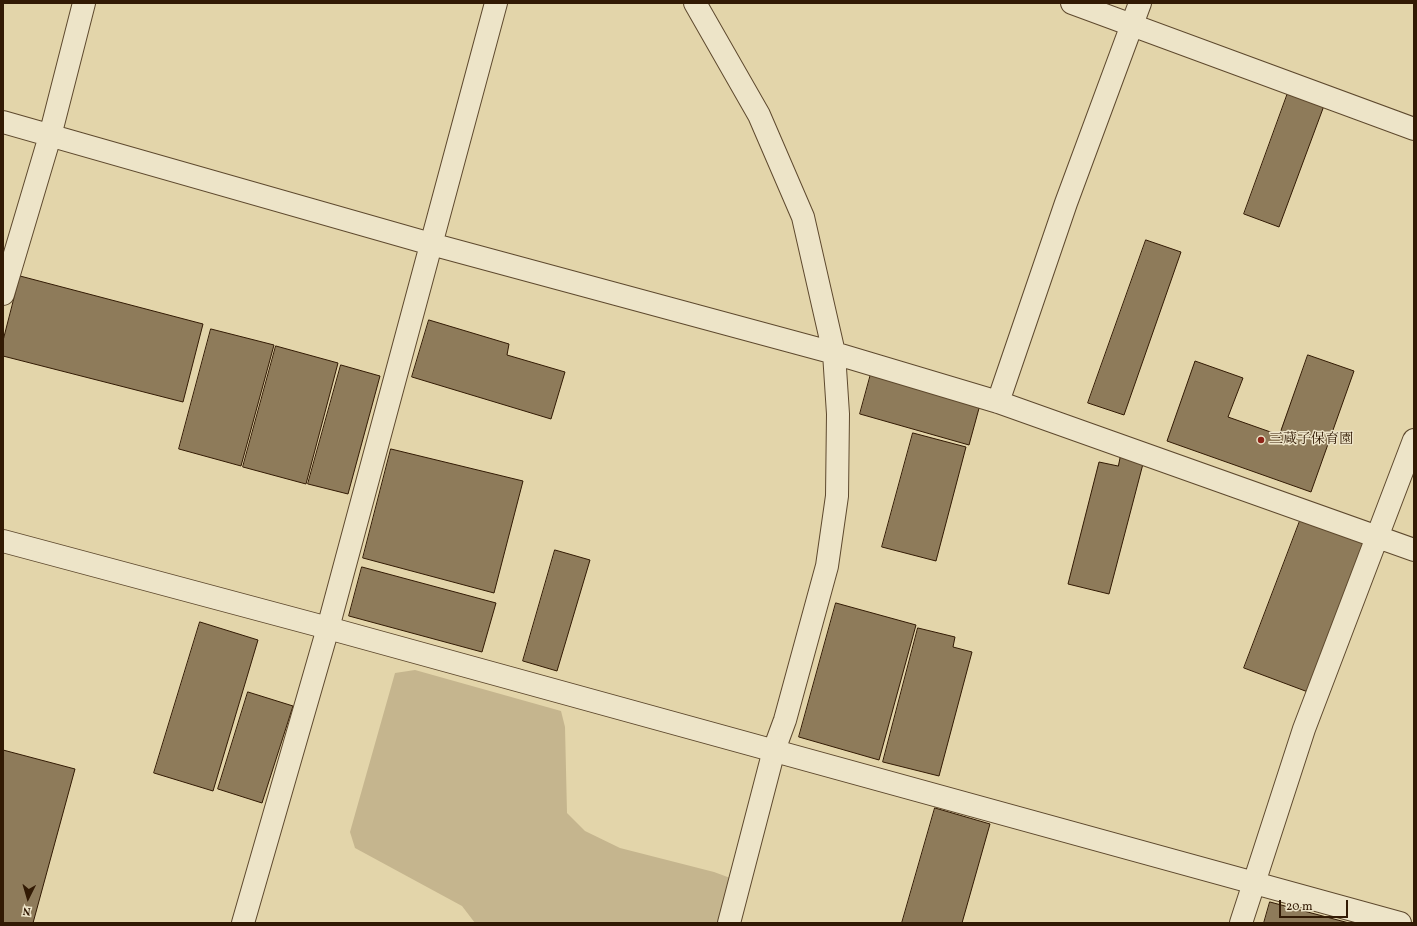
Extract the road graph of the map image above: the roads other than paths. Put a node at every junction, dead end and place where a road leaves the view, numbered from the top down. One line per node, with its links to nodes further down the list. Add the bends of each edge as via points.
1 (84, 3): 9 (street)
2 (496, 3): 10 (street)
3 (695, 3): 12 (street, via 759,115 803,217)
4 (1072, 3): 6 (street)
5 (1140, 3): 6 (street)
6 (1132, 24): 8 (street); 13 (street, via 1066,203)
7 (3, 122): 9 (street)
8 (1414, 129)
9 (50, 136): 10 (street); 11 (street)
10 (432, 244): 12 (street); 18 (street)
11 (3, 294)
12 (834, 353): 13 (street); 19 (street, via 838,414 837,496 827,566 787,713)
13 (998, 402): 15 (street)
14 (1414, 440): 15 (street)
15 (1378, 537): 17 (street); 20 (street, via 1304,729)
16 (3, 541): 18 (street)
17 (1414, 550)
18 (328, 628): 19 (street); 21 (street)
19 (774, 750): 20 (street); 22 (street)
20 (1253, 883): 23 (street); 24 (street)
21 (243, 923)
22 (729, 923)
23 (1242, 923)
24 (1400, 923)

